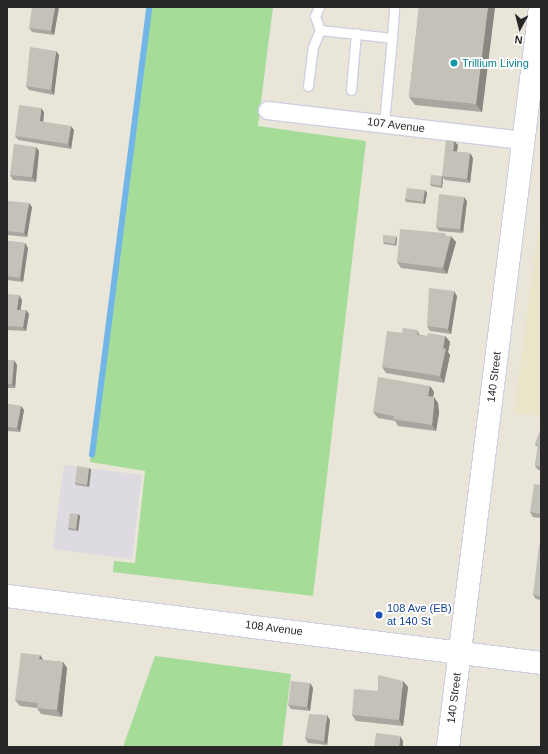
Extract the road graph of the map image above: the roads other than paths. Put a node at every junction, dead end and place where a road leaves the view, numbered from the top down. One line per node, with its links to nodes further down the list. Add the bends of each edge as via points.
1 (319, 7): 4 (lane, via 315,16)
2 (394, 7): 6 (lane)
3 (540, 7): 11 (main road, 140 Street)
4 (320, 30): 5 (lane); 7 (lane, via 314,47)
5 (356, 34): 6 (lane); 8 (lane)
6 (392, 38): 10 (lane)
7 (308, 86)
8 (351, 90)
9 (267, 110): 10 (street, 107 Avenue)
10 (384, 123): 11 (street, 107 Avenue)
11 (524, 140): 13 (main road, 140 Street)
12 (7, 596): 13 (main road, 108 Avenue)
13 (460, 651): 14 (main road, 108 Avenue); 15 (main road, 140 Street)
14 (541, 663)
15 (448, 747)

